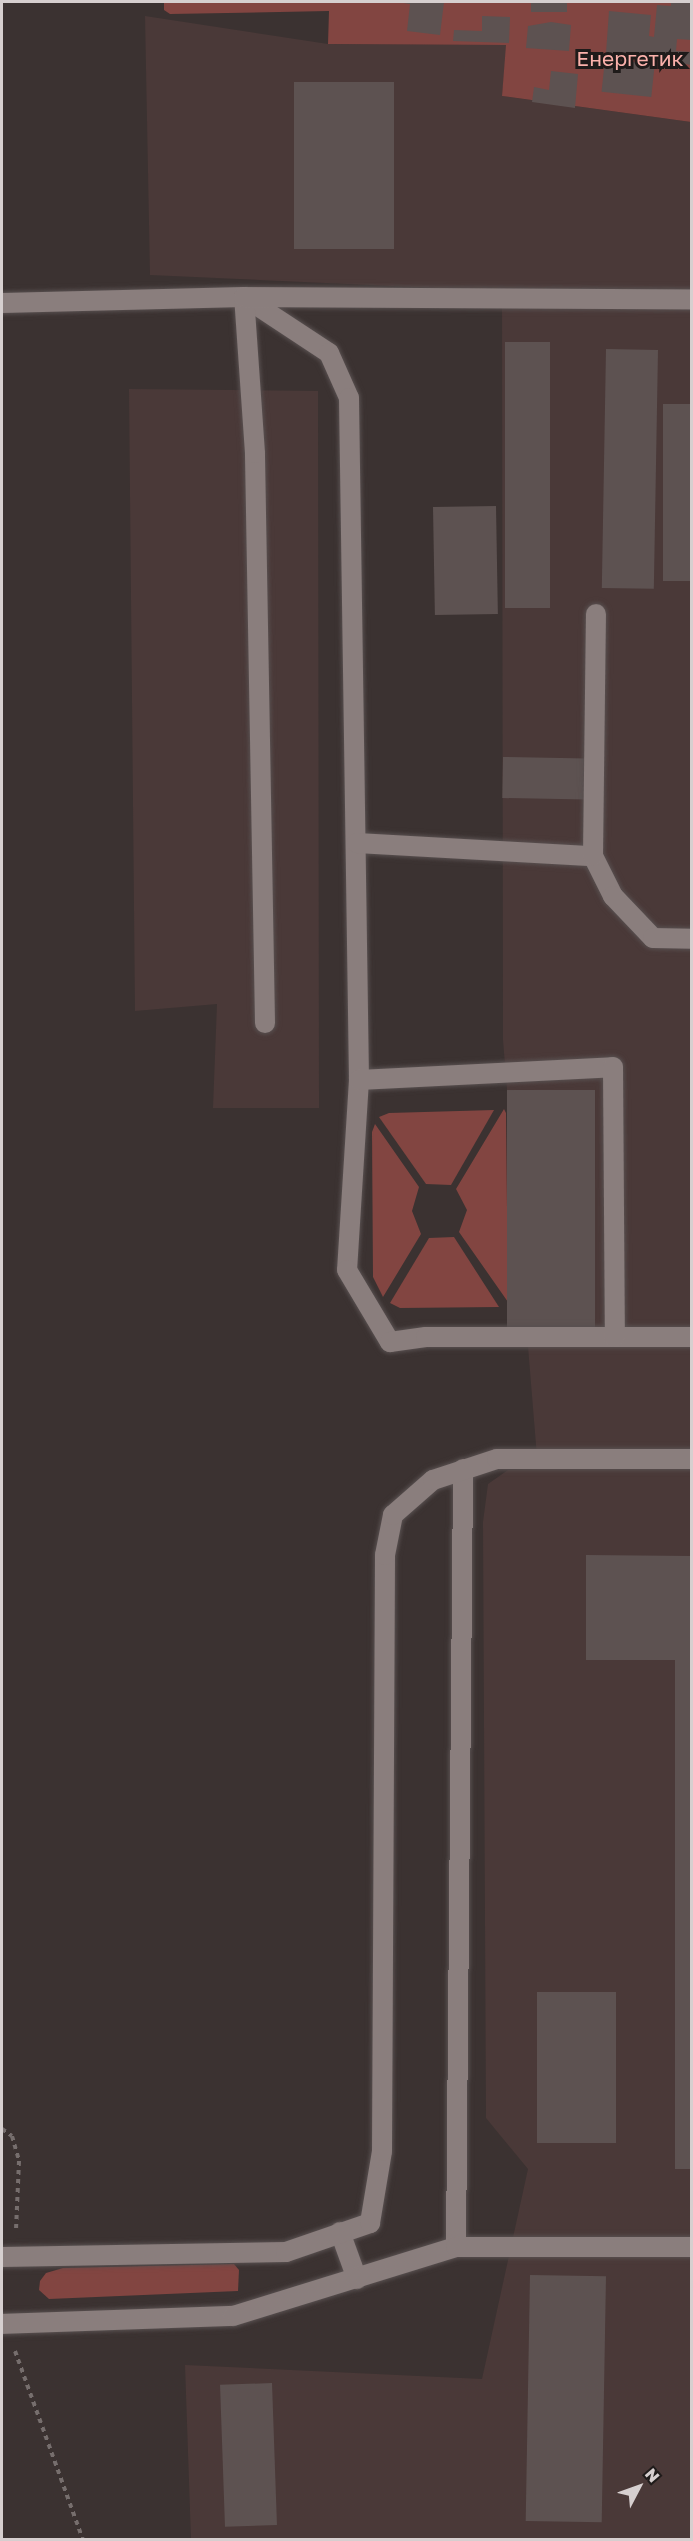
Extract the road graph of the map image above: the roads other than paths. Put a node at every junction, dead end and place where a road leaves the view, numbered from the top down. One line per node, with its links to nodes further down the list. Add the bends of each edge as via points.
1 (244, 297): 2 (lane); 3 (lane); 5 (lane, via 329,353 350,398); 8 (lane, via 255,453)
2 (692, 299)
3 (2, 303)
4 (596, 614): 6 (lane)
5 (357, 843): 6 (lane); 9 (lane)
6 (593, 856): 7 (lane, via 613,896 653,938)
7 (692, 939)
8 (265, 1023)
9 (359, 1080): 10 (lane, via 347,1270 390,1342 426,1337); 10 (lane, via 613,1067)
10 (615, 1337): 11 (lane)
11 (692, 1337)
12 (692, 1459): 13 (lane, via 497,1459)
13 (463, 1469): 14 (lane, via 433,1480 393,1515 386,1555 382,2151 370,2223); 15 (lane)
14 (340, 2232): 17 (lane, via 286,2252); 18 (lane)
15 (456, 2247): 16 (lane); 18 (lane)
16 (692, 2247)
17 (8, 2257)
18 (357, 2279): 19 (lane, via 233,2316)
19 (5, 2324)

